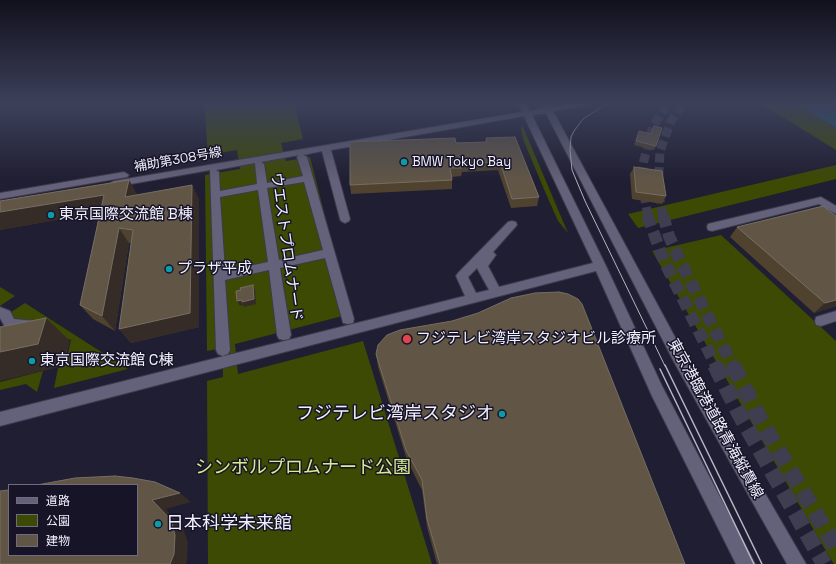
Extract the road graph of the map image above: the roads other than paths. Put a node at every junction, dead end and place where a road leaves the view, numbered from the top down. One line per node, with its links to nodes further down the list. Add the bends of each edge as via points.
1 (397, 129): 12 (street, 補助第308号線)
2 (418, 129): 5 (street, 補助第308号線)
3 (534, 129): 19 (street)
4 (561, 129): 32 (street, 東京港臨港道路青海縦貫線, via 678,356)
5 (326, 148): 13 (street, 補助第308号線); 15 (street)
6 (302, 157): 9 (street)
7 (259, 164): 10 (street, ウエストプロムナード)
8 (214, 172): 11 (street)
9 (308, 178): 10 (street); 17 (street)
10 (262, 186): 11 (street); 18 (street, ウエストプロムナード)
11 (215, 195): 20 (street)
12 (0, 196)
13 (0, 203)
14 (831, 205): 16 (street)
15 (345, 219)
16 (712, 227)
17 (330, 253): 18 (street); 25 (street)
18 (274, 265): 20 (street); 28 (street, ウエストプロムナード)
19 (600, 266): 21 (street); 31 (street, via 656,391)
20 (219, 277): 29 (street)
21 (496, 292): 22 (street); 22 (street, via 482,266 512,225 462,276)
22 (472, 298): 30 (street)
23 (0, 312): 27 (street, via 10,323 32,325)
24 (836, 316): 26 (street)
25 (348, 319)
26 (821, 320)
27 (41, 330)
28 (284, 335)
29 (223, 350)
30 (0, 419)
31 (746, 564)
32 (797, 564)

